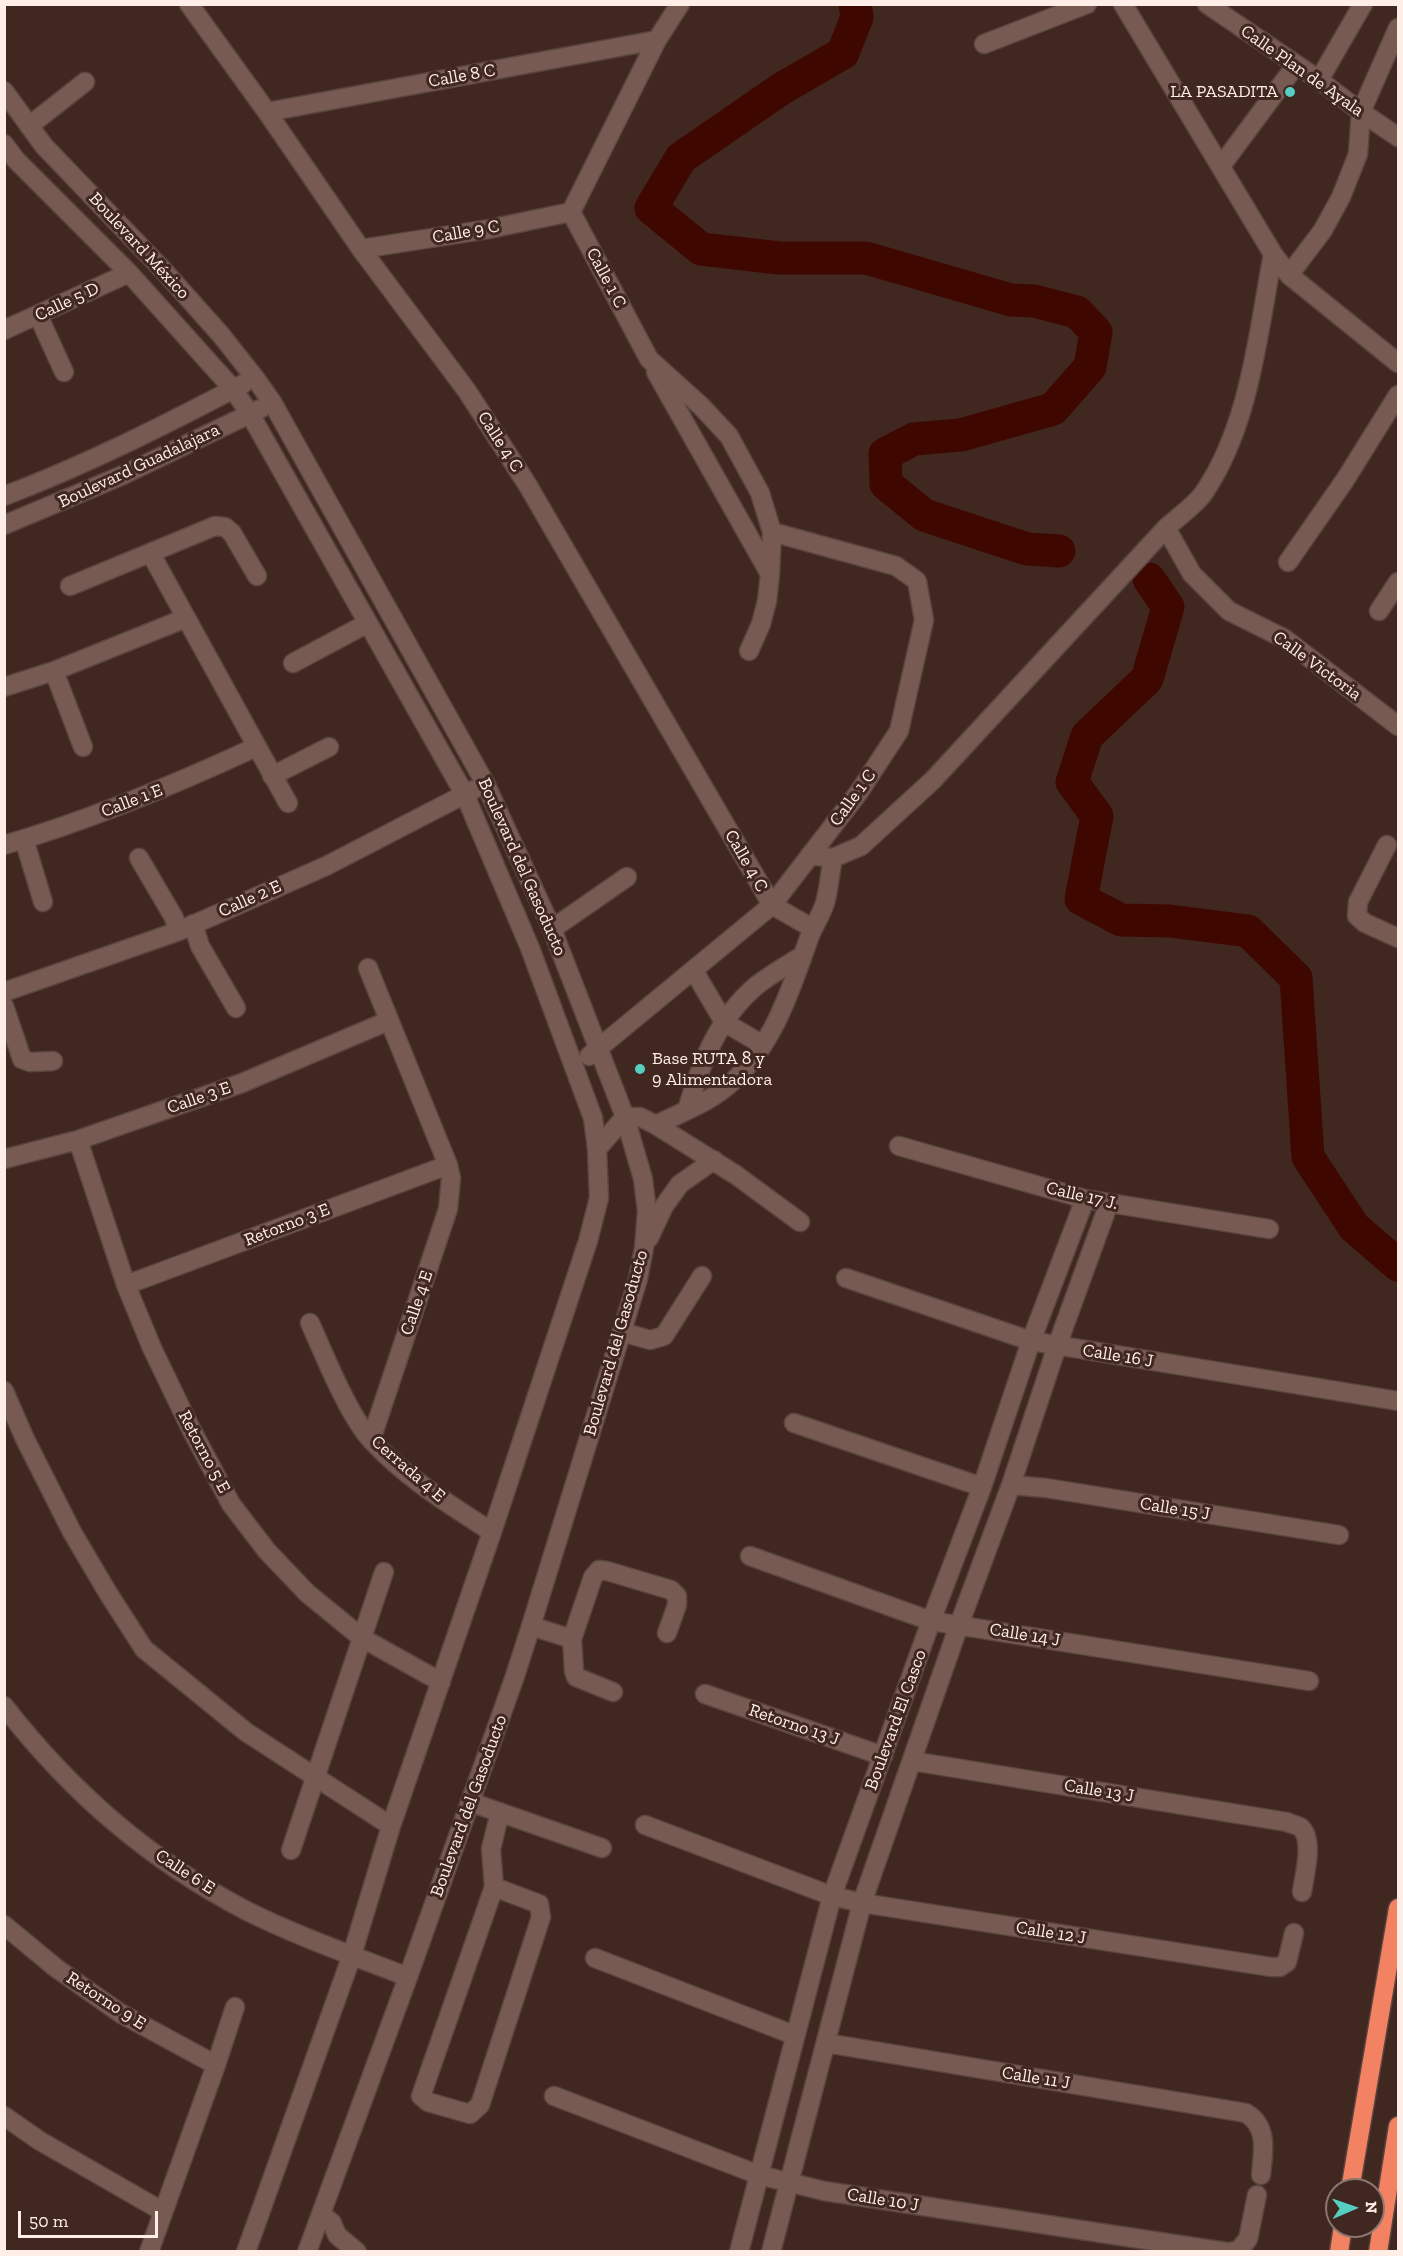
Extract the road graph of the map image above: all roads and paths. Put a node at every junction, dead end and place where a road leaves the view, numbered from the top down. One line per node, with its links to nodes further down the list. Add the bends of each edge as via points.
1 (189, 4): 14 (street, Calle 4 C)
2 (680, 4): 8 (street)
3 (1087, 4): 9 (street)
4 (1123, 4): 21 (street)
5 (1207, 4): 10 (street, Calle Plan de Ayala)
6 (1363, 4): 11 (street)
7 (1398, 28): 15 (street)
8 (657, 40): 14 (street, Calle 8 C); 22 (street)
9 (984, 44)
10 (1296, 65): 11 (street, Calle Plan de Ayala); 21 (street)
11 (1319, 80): 15 (street, Calle Plan de Ayala)
12 (86, 82): 16 (street)
13 (4, 91): 16 (street, Boulevard México)
14 (267, 112): 23 (street, Calle 4 C)
15 (1361, 112): 17 (street, Calle Plan de Ayala); 26 (street, via 1358,154 1341,197 1323,230)
16 (29, 126): 19 (street, Boulevard México)
17 (1398, 137)
18 (4, 144): 20 (street, Boulevard México)
19 (44, 146): 20 (street); 32 (street, Boulevard México, via 164,271)
20 (10, 163): 25 (street, Boulevard México)
21 (1221, 166): 24 (street)
22 (571, 212): 23 (street, Calle 9 C); 29 (street, Calle 1 C)
23 (361, 249): 70 (street, Calle 4 C, via 467,391 527,484)
24 (1273, 254): 26 (street); 39 (street, via 1242,411 1202,495)
25 (129, 273): 27 (street, Calle 5 D); 33 (street, Boulevard México)
26 (1289, 275): 30 (street)
27 (38, 315): 28 (street, Calle 5 D); 31 (street)
28 (4, 330)
29 (649, 359): 40 (street, Calle 1 C, via 729,436 760,493); 43 (street)
30 (1398, 363)
31 (64, 372)
32 (255, 378): 33 (street, Boulevard Guadalajara); 35 (street, Boulevard México)
33 (233, 389): 36 (street, Boulevard México); 37 (street, Boulevard Guadalajara, via 104,454)
34 (1398, 395): 42 (street, via 1346,480)
35 (272, 402): 36 (street, Boulevard Guadalajara); 59 (street, Boulevard del Gasoducto)
36 (250, 414): 38 (street, Boulevard Guadalajara, via 123,475); 49 (street, Boulevard del Gasoducto)
37 (4, 496)
38 (4, 525)
39 (1166, 528): 54 (street, Calle Victoria, via 1192,574 1229,611 1285,639); 67 (street, via 933,780 861,846)
40 (772, 532): 43 (street, Calle 1 C); 65 (street, Calle 1 C, via 896,566 916,581 924,620 899,731 859,792)
41 (151, 554): 44 (street, via 203,529 225,527); 46 (street); 48 (street)
42 (1288, 562)
43 (770, 574): 50 (street, Calle 1 C, via 764,613)
44 (257, 576)
45 (1398, 582): 47 (street)
46 (70, 586)
47 (1379, 611)
48 (186, 618): 52 (street); 56 (street)
49 (368, 623): 51 (street); 60 (street, Boulevard del Gasoducto)
50 (749, 651)
51 (293, 663)
52 (54, 671): 53 (street); 55 (street)
53 (4, 687)
54 (1398, 726)
55 (83, 747)
56 (256, 747): 58 (street); 62 (street, Calle 1 E, via 172,786)
57 (329, 747): 58 (street)
58 (272, 776): 61 (street)
59 (485, 783): 60 (street, Calle 2 E); 73 (street, Boulevard del Gasoducto)
60 (465, 795): 71 (street, Calle 2 E, via 326,866); 86 (street, Boulevard del Gasoducto)
61 (288, 803)
62 (24, 839): 63 (street, Calle 1 E); 69 (street)
63 (4, 845)
64 (1387, 845): 74 (street, via 1358,902 1357,916 1365,924)
65 (810, 855): 67 (street); 70 (street, Calle 1 C)
66 (139, 858): 71 (street, via 173,916)
67 (833, 858): 72 (street, via 825,904)
68 (627, 877): 73 (street)
69 (43, 902)
70 (772, 906): 72 (street); 77 (street, Calle 1 C)
71 (186, 928): 78 (street, Calle 2 E); 80 (street)
72 (812, 928): 75 (street)
73 (552, 929): 84 (street, Boulevard del Gasoducto)
74 (1398, 938)
75 (803, 955): 82 (street, via 757,985); 83 (street, via 787,999)
76 (368, 968): 81 (street)
77 (694, 971): 82 (street); 84 (street, Calle 1 C)
78 (4, 992)
79 (4, 1006): 85 (street, via 22,1059)
80 (236, 1008)
81 (388, 1020): 90 (street, Calle 3 E, via 242,1083); 95 (street)
82 (723, 1022): 83 (street); 87 (street, via 708,1047)
83 (763, 1045): 87 (street, via 731,1083)
84 (599, 1051): 86 (street, Calle 1 C); 88 (street, Boulevard del Gasoducto)
85 (53, 1061)
86 (575, 1065): 92 (street, Boulevard del Gasoducto, via 593,1118)
87 (687, 1110): 89 (street)
88 (625, 1117): 89 (street, via 640,1117); 92 (street); 100 (street, Boulevard del Gasoducto, via 643,1179 647,1210)
89 (656, 1125): 94 (street)
90 (78, 1140): 93 (street, Calle 3 E); 103 (street, Retorno 5 E)
91 (899, 1146): 96 (street, Calle 17 J.)
92 (597, 1149): 114 (street, Boulevard del Gasoducto, via 599,1198 588,1241)
93 (4, 1159)
94 (714, 1160): 98 (street); 100 (street, via 680,1184 664,1206)
95 (448, 1165): 103 (street, Retorno 3 E); 111 (street, Calle 4 E, via 448,1209)
96 (1085, 1198): 97 (street, Calle 17 J.); 106 (street, Boulevard El Casco)
97 (1109, 1203): 99 (street, Calle 17 J.); 107 (street, Boulevard El Casco)
98 (800, 1222)
99 (1269, 1229)
100 (644, 1248): 105 (street, Boulevard del Gasoducto)
101 (702, 1276): 105 (street, via 664,1335 650,1340)
102 (846, 1278): 106 (street, Calle 16 J)
103 (126, 1286): 122 (street, Retorno 5 E, via 191,1429 231,1504 267,1551 307,1593)
104 (310, 1323): 111 (street, Cerrada 4 E, via 333,1375)
105 (622, 1332): 120 (street, Boulevard del Gasoducto)
106 (1031, 1341): 107 (street, Calle 16 J); 113 (street, Boulevard El Casco)
107 (1057, 1346): 109 (street, Calle 16 J); 112 (street, Boulevard El Casco)
108 (4, 1391): 131 (street, via 72,1532 144,1649 246,1732)
109 (1398, 1401)
110 (794, 1423): 113 (street)
111 (370, 1440): 114 (street, Cerrada 4 E, via 438,1497)
112 (1011, 1485): 115 (street, Calle 15 J); 119 (street, Boulevard El Casco)
113 (982, 1487): 118 (street, Boulevard El Casco)
114 (492, 1532): 125 (street, Boulevard del Gasoducto)
115 (1339, 1535)
116 (750, 1556): 118 (street, Calle 14 J)
117 (384, 1572): 122 (street)
118 (931, 1621): 119 (street, Calle 14 J); 129 (street, Boulevard El Casco)
119 (959, 1625): 124 (street, Calle 14 J); 130 (street, Boulevard El Casco)
120 (531, 1626): 123 (street); 132 (street, Boulevard del Gasoducto)
121 (668, 1633): 123 (street, via 677,1605 677,1596 671,1590 598,1570 592,1577)
122 (362, 1638): 125 (street, Retorno 5 E); 131 (street)
123 (572, 1639): 126 (street, via 576,1677)
124 (1309, 1681)
125 (441, 1682): 135 (street, Boulevard del Gasoducto)
126 (613, 1692)
127 (705, 1694): 129 (street, Retorno 13 J)
128 (4, 1706): 145 (street, Calle 6 E, via 79,1791 136,1840 248,1911)
129 (883, 1756): 140 (street, Boulevard El Casco)
130 (912, 1761): 139 (street, Calle 13 J, via 1287,1822 1301,1828 1306,1837); 141 (street, Boulevard El Casco)
131 (315, 1779): 135 (street); 137 (street)
132 (470, 1802): 133 (street); 147 (street, Boulevard del Gasoducto)
133 (500, 1812): 136 (street); 138 (street, via 491,1849)
134 (645, 1825): 140 (street, Calle 12 J)
135 (391, 1826): 145 (street, Boulevard del Gasoducto)
136 (602, 1848)
137 (291, 1850)
138 (494, 1887): 138 (street, via 422,2096 428,2102 470,2114 480,2105 541,1917 539,1904)
139 (1302, 1892)
140 (824, 1893): 141 (street, Calle 12 J); 149 (street, Boulevard El Casco)
141 (862, 1903): 144 (street, Calle 12 J, via 1271,1967 1287,1962); 150 (street, Boulevard El Casco)
142 (1398, 1908): 157 (highway)
143 (4, 1925): 151 (street, Retorno 9 E, via 120,2013)
144 (1294, 1933)
145 (352, 1955): 147 (street, Calle 6 E); 164 (street, Boulevard del Gasoducto)
146 (595, 1958): 149 (street)
147 (408, 1977): 161 (street, Boulevard del Gasoducto)
148 (235, 2007): 151 (street)
149 (794, 2036): 155 (street, Boulevard El Casco)
150 (826, 2043): 156 (street, Calle 11 J, via 1246,2113 1256,2119 1261,2129); 158 (street, Boulevard El Casco)
151 (216, 2065): 160 (street)
152 (554, 2096): 155 (street, Calle 10 J)
153 (4, 2116): 160 (street)
154 (1398, 2126): 169 (highway)
155 (759, 2175): 158 (street, Calle 10 J); 166 (street, Boulevard El Casco)
156 (1261, 2175)
157 (1352, 2178)
158 (789, 2182): 167 (street, Boulevard El Casco); 168 (street, Calle 10 J, via 824,2191)
159 (1257, 2195): 168 (street, via 1248,2239 1239,2250)
160 (162, 2211): 163 (street)
161 (321, 2214): 162 (street, via 332,2223); 165 (street, Boulevard del Gasoducto)
162 (344, 2247)
163 (148, 2252)
164 (246, 2252)
165 (307, 2252)
166 (740, 2252)
167 (771, 2252)
168 (1228, 2252)
169 (1378, 2252)

